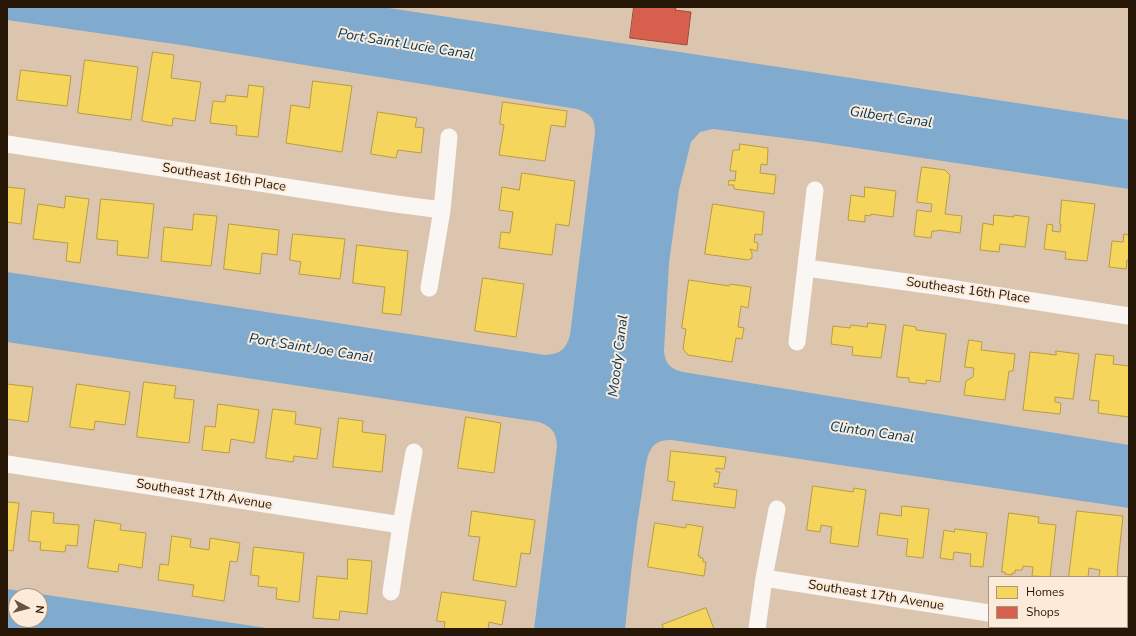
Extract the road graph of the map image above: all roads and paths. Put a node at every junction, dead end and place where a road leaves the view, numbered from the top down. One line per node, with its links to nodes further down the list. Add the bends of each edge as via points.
1 (450, 137): 4 (street)
2 (7, 144): 4 (street, Southeast 16th Place)
3 (816, 190): 5 (street)
4 (442, 210): 6 (street)
5 (806, 268): 7 (street, Southeast 16th Place); 8 (street)
6 (429, 288)
7 (1129, 316)
8 (798, 342)
9 (414, 452): 12 (street)
10 (7, 464): 12 (street, Southeast 17th Avenue)
11 (777, 508): 13 (street)
12 (401, 525): 14 (street)
13 (764, 578): 15 (street, Southeast 17th Avenue); 16 (street)
14 (392, 592)
15 (988, 613)
16 (757, 629)

